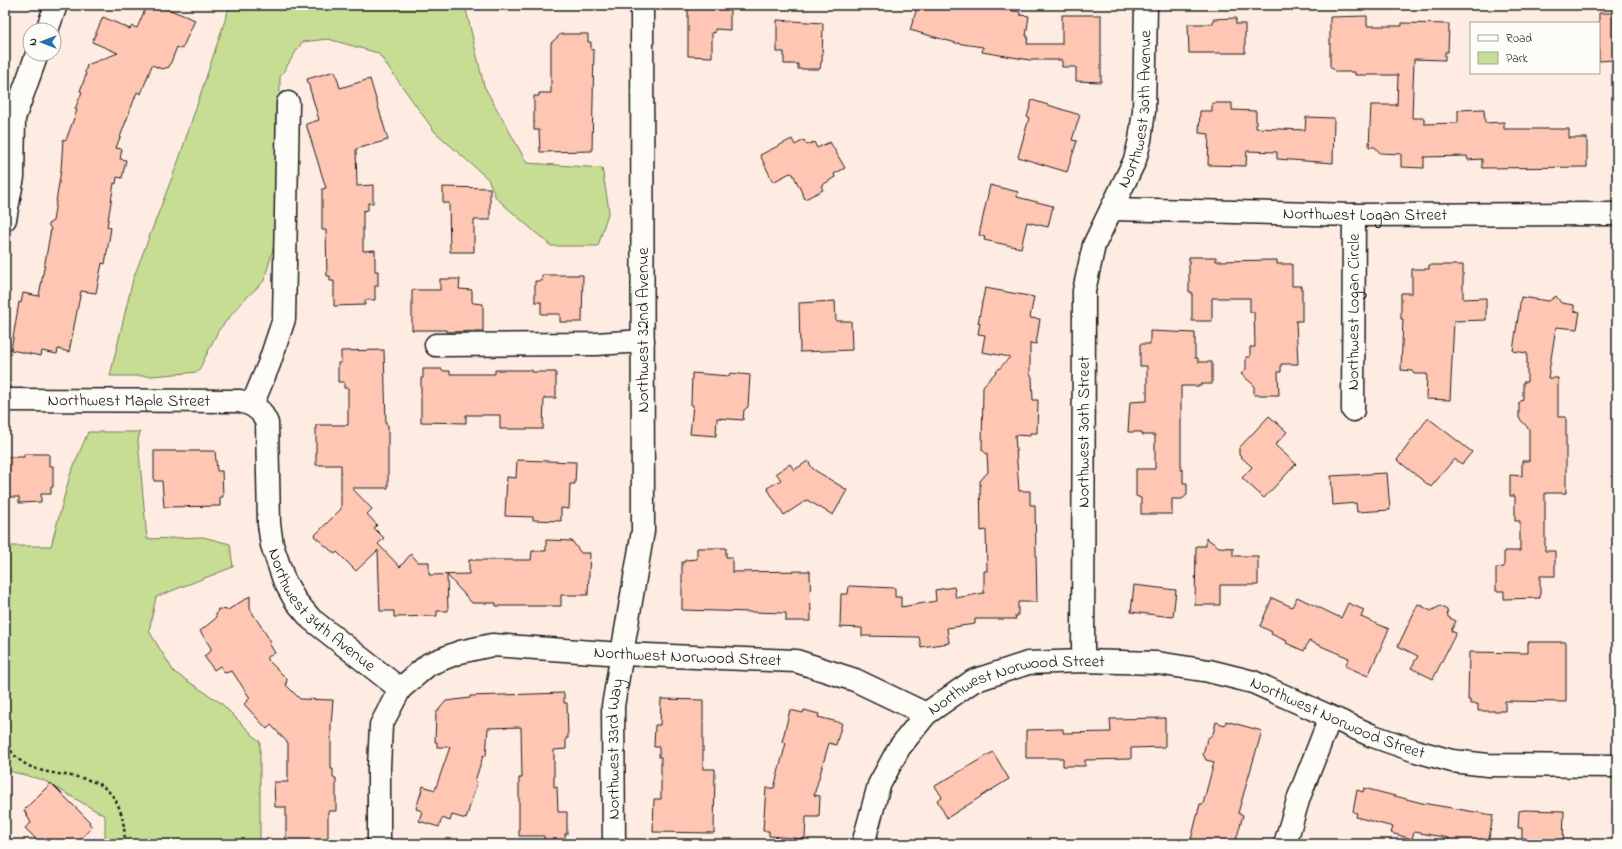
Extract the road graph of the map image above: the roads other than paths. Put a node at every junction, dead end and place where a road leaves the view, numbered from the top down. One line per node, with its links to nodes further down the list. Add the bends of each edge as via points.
1 (56, 5): 4 (street)
2 (642, 5): 12 (street, Northwest 32nd Avenue)
3 (1146, 5): 8 (street, Northwest 30th Avenue, via 1144,111 1140,140 1135,160)
4 (50, 22)
5 (33, 62): 7 (street)
6 (288, 103): 15 (street, via 284,320)
7 (9, 117): 11 (street, via 13,177)
8 (1112, 209): 9 (street, Northwest Logan Street); 18 (street, Northwest 30th Street, via 1094,245 1084,292)
9 (1354, 214): 10 (street, Northwest Logan Street); 16 (street, Northwest Logan Circle)
10 (1617, 214)
11 (5, 219)
12 (643, 341): 13 (street, via 596,344); 17 (street, Northwest 32nd Avenue, via 644,531)
13 (436, 345)
14 (5, 400): 15 (street, Northwest Maple Street, via 240,401)
15 (252, 405): 19 (street, Northwest 34th Avenue, via 261,412 267,423 269,524 272,545 284,580 295,600 311,619)
16 (1353, 410)
17 (622, 654): 19 (street, Northwest Norwood Street, via 492,645 460,652 429,664); 20 (street, Northwest Norwood Street, via 796,661 855,680); 24 (street, Northwest 33rd Way, via 613,706)
18 (1083, 661): 20 (street, Northwest Norwood Street, via 1028,663 973,681); 21 (street, Northwest Norwood Street, via 1157,663 1209,671 1253,682)
19 (400, 689): 23 (street, via 381,725)
20 (926, 714): 25 (street, via 899,748 879,785)
21 (1330, 718): 22 (street, Northwest Norwood Street, via 1373,736 1452,761 1488,765); 26 (street, via 1299,797)
22 (1617, 766)
23 (379, 844)
24 (614, 844)
25 (863, 844)
26 (1285, 844)

